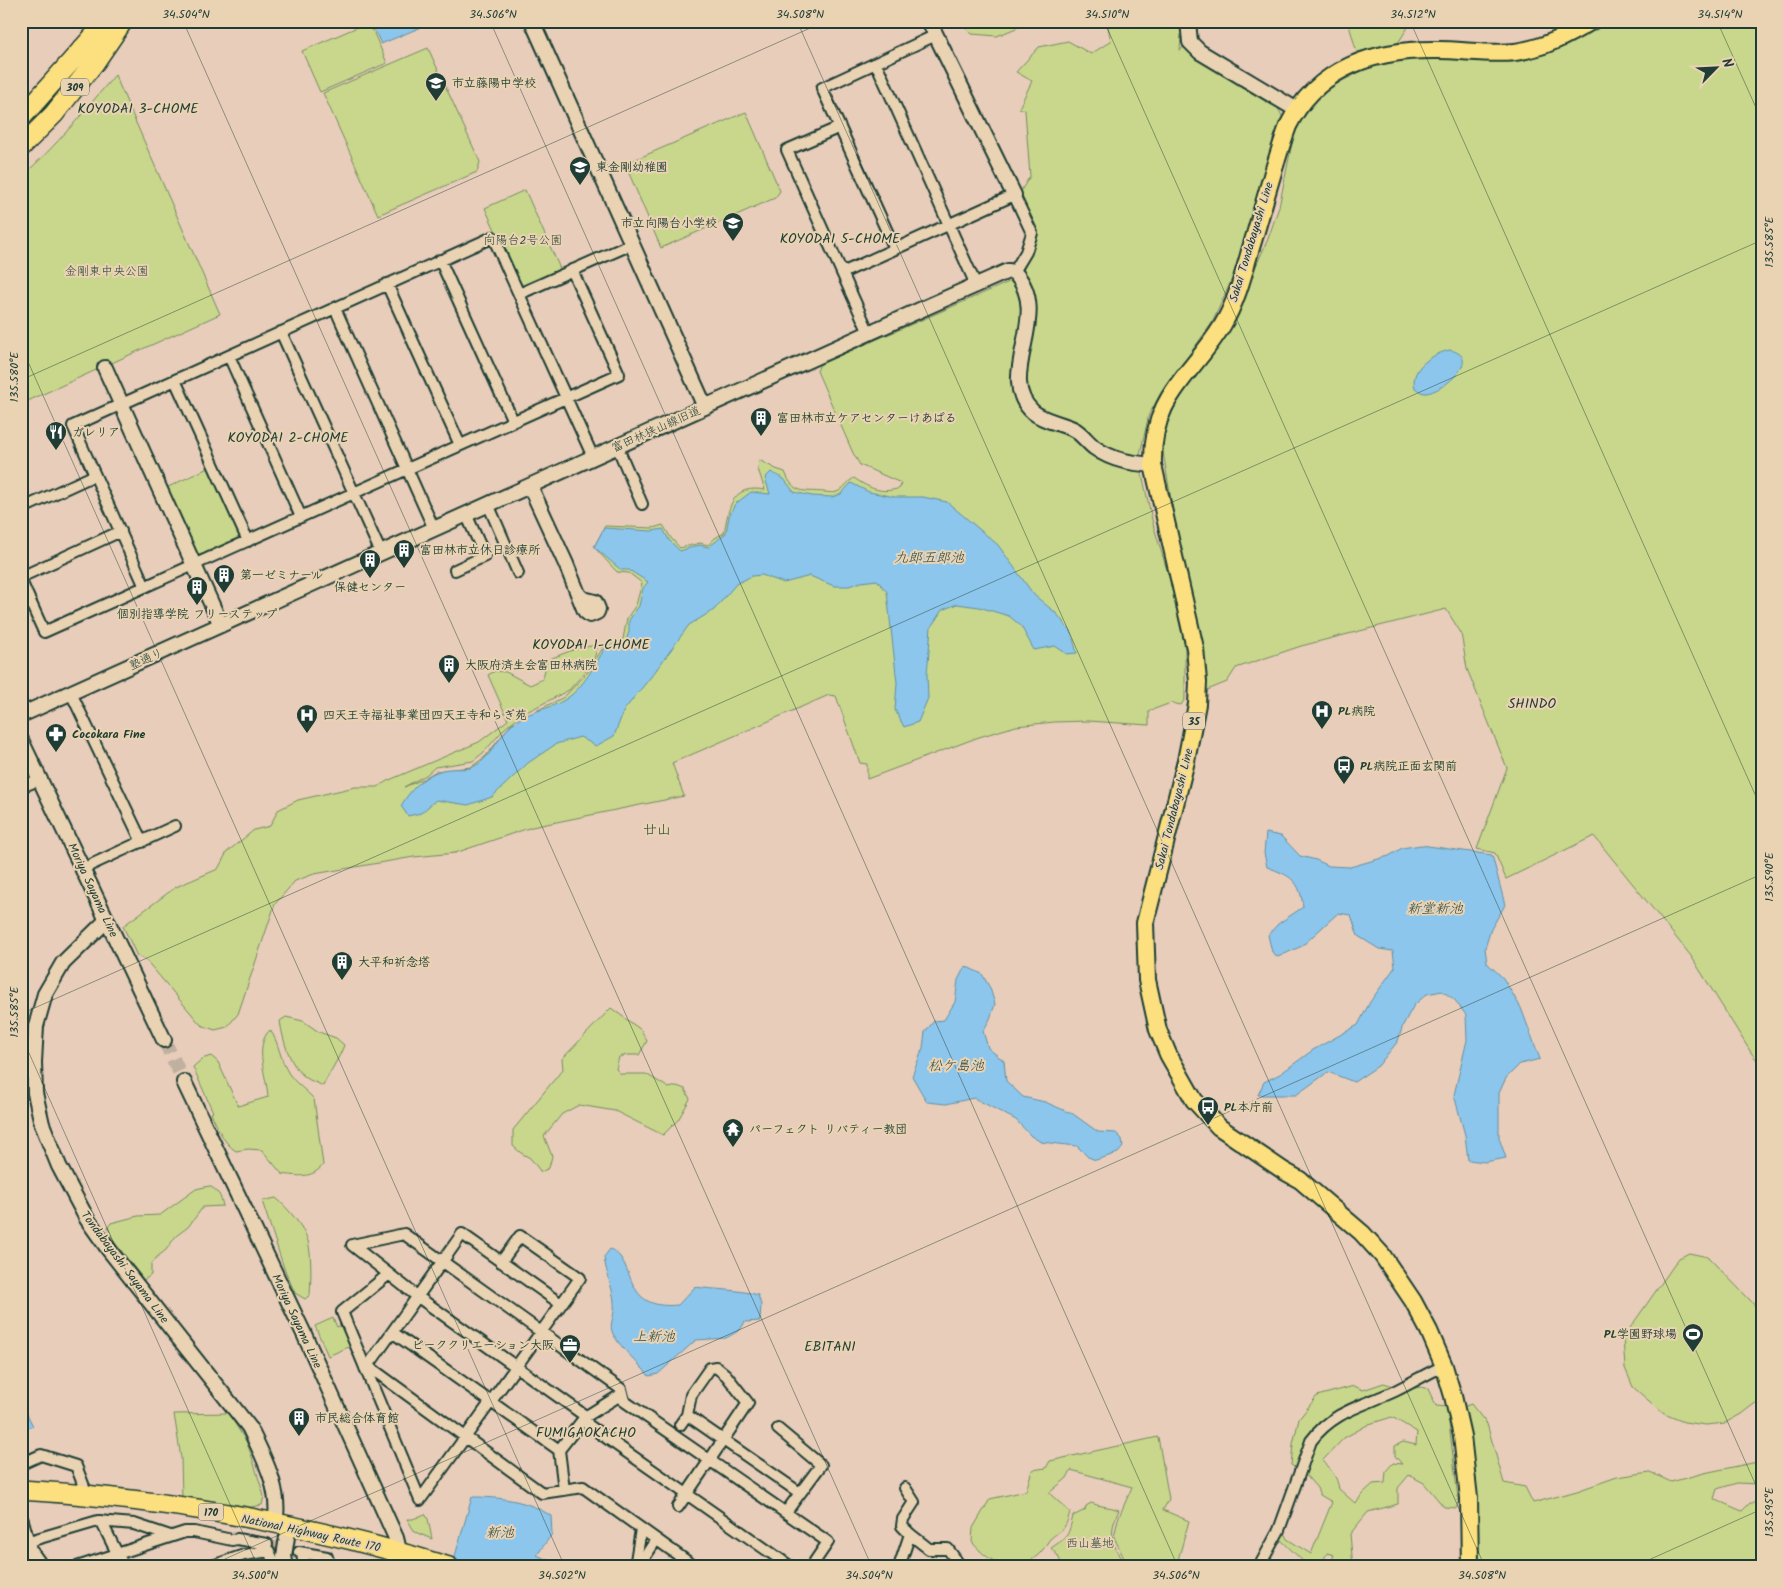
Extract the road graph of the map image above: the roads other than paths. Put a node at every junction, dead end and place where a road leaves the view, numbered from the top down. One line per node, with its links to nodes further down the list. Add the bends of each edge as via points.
1 (99, 21): 10 (highway, 309)
2 (107, 21): 12 (highway, 309)
3 (122, 21): 14 (highway, 309); 15 (highway, 309, via 54,114)
4 (532, 21): 18 (street, 富田林狭山線旧道)
5 (929, 21): 8 (street)
6 (1188, 21): 11 (street, via 1190,42 1200,52)
7 (1592, 21): 11 (main road, Sakai Tondabayashi Line / 35, via 1556,41 1522,51 1419,50 1368,58 1319,85)
8 (936, 35): 9 (street); 16 (street)
9 (876, 63): 13 (street, via 822,88); 17 (street)
10 (21, 103)
11 (1297, 110): 40 (main road, Sakai Tondabayashi Line / 35, via 1282,142 1237,294 1222,326 1167,400 1159,416 1152,448)
12 (21, 118)
13 (840, 127): 19 (street); 23 (street, via 787,150)
14 (21, 132)
15 (21, 147)
16 (1014, 195): 17 (street); 22 (street, via 1032,233 1026,252)
17 (948, 225): 19 (street); 25 (street)
18 (632, 244): 21 (street); 35 (street, 富田林狭山線旧道)
19 (895, 249): 23 (street)
20 (440, 260): 24 (street); 26 (street, via 493,236); 36 (street)
21 (572, 270): 26 (street); 33 (street, via 618,374)
22 (1014, 272): 25 (street, via 1002,273); 40 (street, via 1022,284 1028,305 1019,375 1022,397 1027,405 1038,416 1076,431 1109,457)
23 (842, 273): 29 (street)
24 (387, 284): 27 (street); 37 (street)
25 (976, 285): 29 (street)
26 (519, 294): 33 (street)
27 (334, 308): 28 (street); 41 (street)
28 (282, 332): 30 (street); 44 (street)
29 (869, 333): 35 (street)
30 (229, 356): 32 (street); 49 (street)
31 (105, 368): 34 (street)
32 (175, 380): 34 (street); 52 (street)
33 (566, 398): 36 (street); 39 (street)
34 (121, 404): 42 (street, via 73,426); 54 (street)
35 (705, 407): 38 (street, 富田林狭山線旧道)
36 (513, 421): 37 (street)
37 (460, 445): 41 (street)
38 (618, 446): 39 (street, 富田林狭山線旧道); 46 (street)
39 (593, 457): 43 (street, 富田林狭山線旧道)
40 (1153, 465): 80 (main road, Sakai Tondabayashi Line / 35, via 1195,648 1198,682 1186,761 1145,923 1147,980 1158,1030 1181,1080 1219,1127 1300,1180 1362,1233 1382,1255 1413,1301)
41 (407, 469): 44 (street); 50 (street)
42 (95, 475): 47 (street); 51 (street)
43 (530, 486): 45 (street, 富田林狭山線旧道); 60 (street)
44 (354, 493): 49 (street); 53 (street)
45 (488, 504): 48 (street, 富田林狭山線旧道); 56 (street)
46 (642, 504)
47 (21, 509)
48 (466, 514): 50 (street, 富田林狭山線旧道); 55 (street, via 485,556)
49 (301, 517): 52 (street)
50 (434, 529): 53 (street, 富田林狭山線旧道)
51 (121, 531): 57 (street); 59 (street)
52 (248, 541): 54 (street)
53 (381, 553): 61 (street, 富田林狭山線旧道)
54 (194, 565): 59 (street); 61 (street)
55 (455, 570)
56 (518, 573)
57 (21, 577)
58 (21, 581): 59 (street, via 44,632)
59 (145, 587)
60 (580, 596)
61 (221, 625): 62 (street, 塾通り)
62 (71, 693): 63 (street); 68 (street)
63 (21, 715)
64 (21, 740): 65 (street, Moriya Sayama Line)
65 (41, 779): 66 (street); 69 (street, Moriya Sayama Line)
66 (21, 787)
67 (175, 826): 68 (street)
68 (142, 842): 69 (street)
69 (82, 869): 70 (street, Moriya Sayama Line)
70 (107, 920): 71 (street, Moriya Sayama Line); 106 (street, Tondabayashi Sayama Line, via 62,963 45,994 36,1026 34,1062 35,1093 42,1124 87,1220 249,1427 272,1480)
71 (164, 1040)
72 (184, 1082): 115 (street, Moriya Sayama Line, via 308,1342 396,1538)
73 (442, 1260): 74 (street, via 462,1234); 75 (street, via 404,1234 352,1245); 76 (street); 79 (street)
74 (501, 1262): 77 (street); 77 (street, via 520,1236 580,1278)
75 (389, 1274): 76 (street); 81 (street, via 342,1312)
76 (418, 1296): 78 (street); 82 (street)
77 (561, 1304): 79 (street)
78 (392, 1332): 81 (street); 84 (street)
79 (541, 1332): 82 (street); 83 (street, via 621,1389)
80 (1444, 1366): 131 (street, via 1330,1420 1319,1430 1311,1441 1279,1530); 132 (main road, Sakai Tondabayashi Line / 35, via 1466,1459)
81 (366, 1367): 89 (street); 89 (street, via 420,1500)
82 (516, 1367): 84 (street); 86 (street)
83 (622, 1394): 86 (street); 92 (street, via 624,1401)
84 (491, 1402): 89 (street); 91 (street)
85 (687, 1415): 87 (street); 90 (street); 90 (street, via 691,1395 710,1368 716,1367 748,1403)
86 (585, 1417): 91 (street); 98 (street, via 588,1425)
87 (680, 1424)
88 (778, 1429): 97 (street, via 821,1465)
89 (466, 1437): 96 (street, via 542,1493)
90 (724, 1440): 92 (street); 97 (street)
91 (559, 1450): 96 (street)
92 (710, 1460): 98 (street); 102 (street)
93 (21, 1464): 99 (street, via 41,1455 76,1466)
94 (905, 1488): 107 (street, via 914,1502 902,1526)
95 (21, 1490): 99 (highway, National Highway Route 170 / 170)
96 (564, 1490): 105 (street, via 583,1488)
97 (800, 1492): 102 (street)
98 (687, 1494): 101 (street); 127 (street)
99 (85, 1496): 106 (highway, National Highway Route 170 / 170, via 158,1504)
100 (21, 1501): 106 (highway, National Highway Route 170 / 170, via 98,1507)
101 (678, 1507)
102 (786, 1512): 128 (street, via 828,1542)
103 (21, 1521): 111 (street)
104 (101, 1521): 108 (street, via 134,1524); 111 (street); 113 (street)
105 (641, 1529): 110 (street); 125 (street)
106 (281, 1530): 115 (highway, National Highway Route 170 / 170); 121 (street, Tondabayashi Sayama Line)
107 (910, 1534): 129 (street); 130 (street, via 929,1549 948,1549)
108 (170, 1536): 109 (street, via 194,1532); 113 (street)
109 (232, 1540): 112 (street); 114 (street)
110 (656, 1540): 125 (street); 126 (street)
111 (24, 1542): 116 (street)
112 (266, 1544)
113 (118, 1554): 117 (street); 118 (street)
114 (244, 1555): 119 (street); 120 (street, via 269,1551)
115 (399, 1561): 124 (highway, National Highway Route 170 / 170)
116 (41, 1567)
117 (77, 1567)
118 (124, 1567)
119 (209, 1567)
120 (276, 1567)
121 (286, 1567)
122 (304, 1567): 123 (street, via 301,1552 327,1558)
123 (330, 1567)
124 (449, 1567)
125 (636, 1567)
126 (695, 1567)
127 (791, 1567)
128 (811, 1567)
129 (899, 1567)
130 (961, 1567)
131 (1260, 1567)
132 (1470, 1567)

